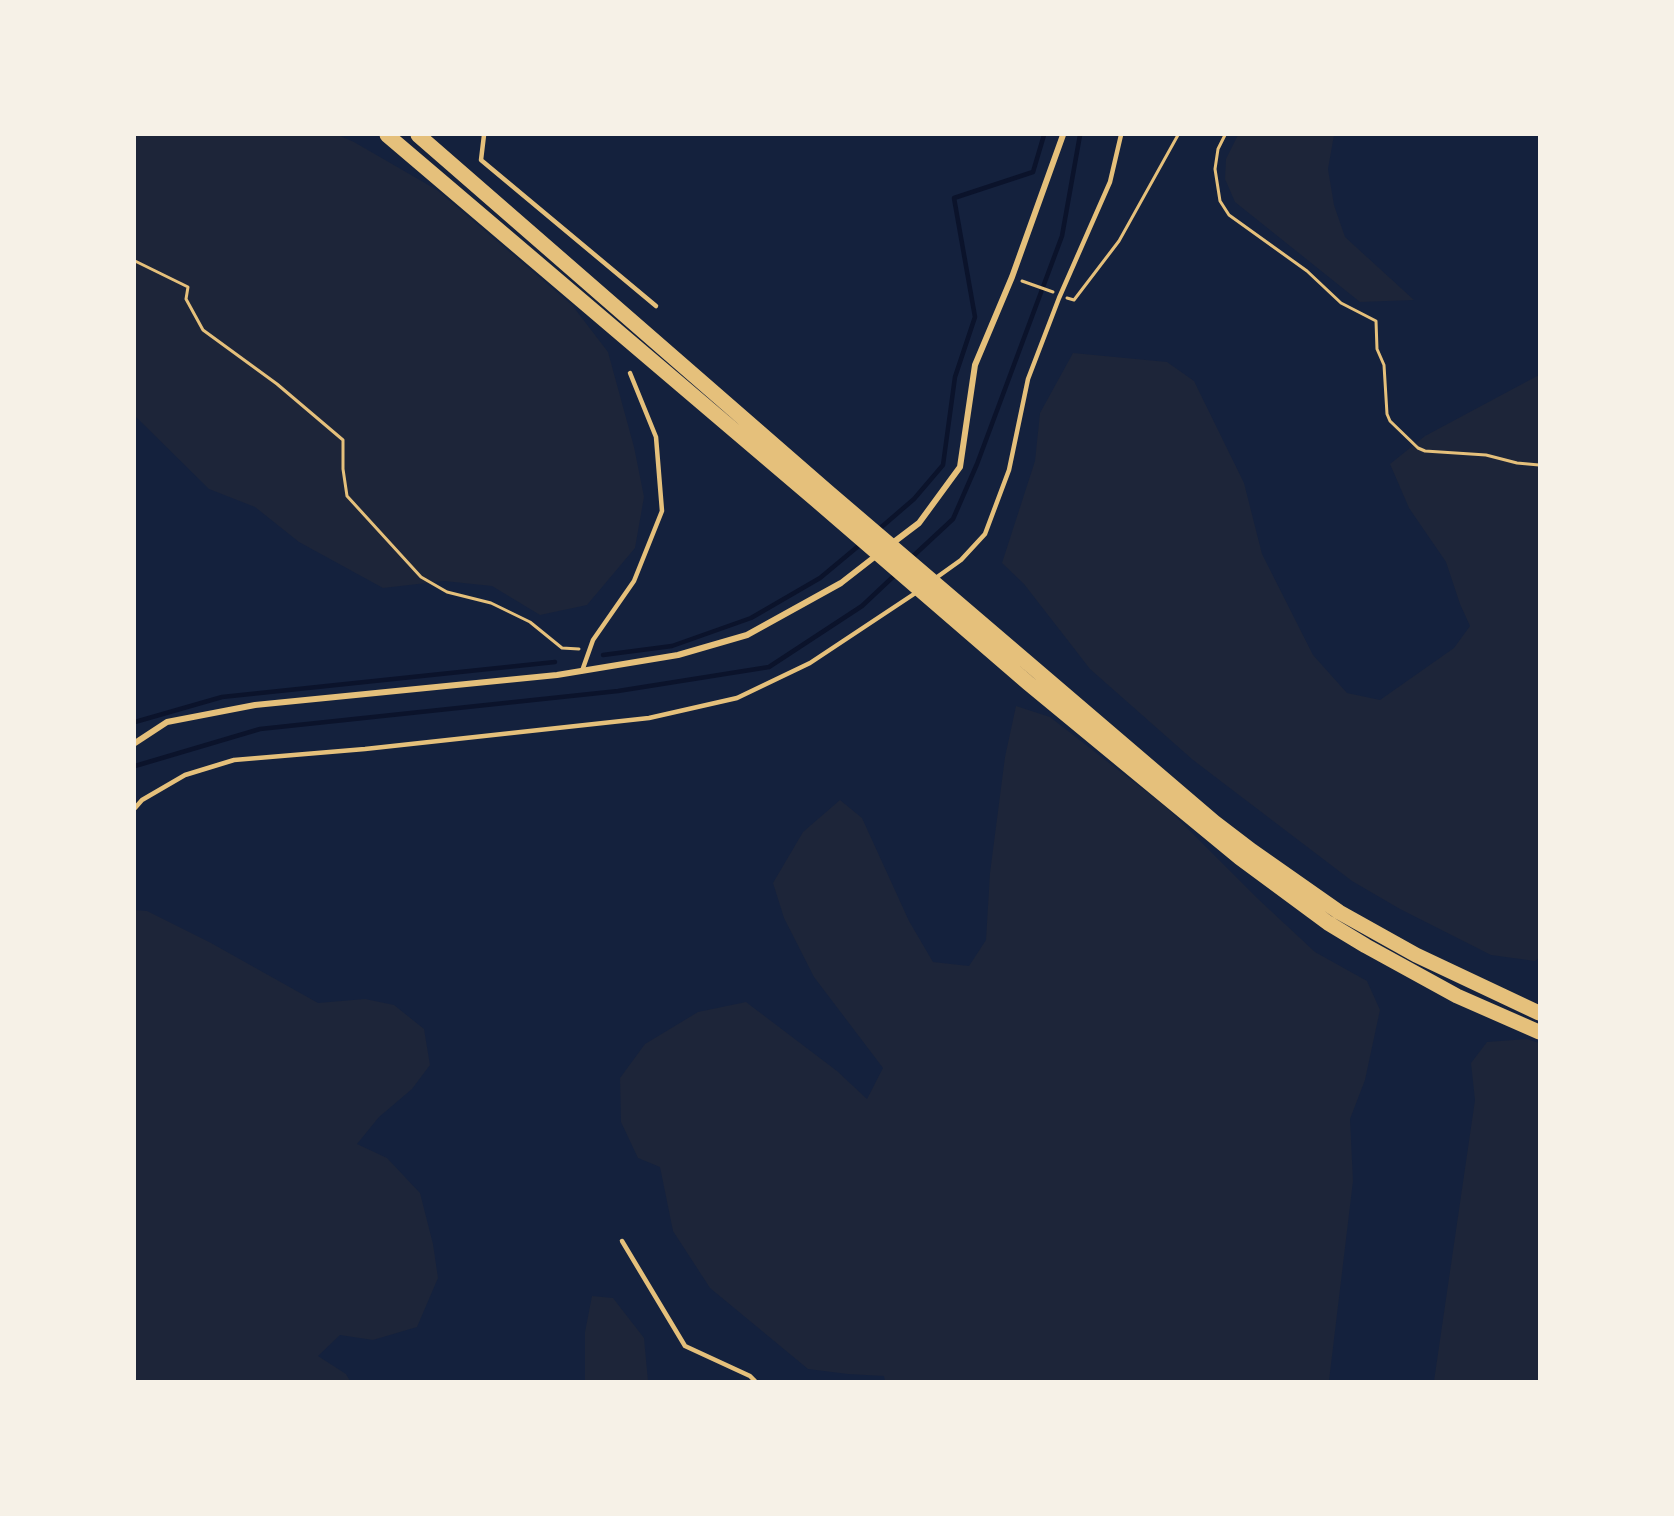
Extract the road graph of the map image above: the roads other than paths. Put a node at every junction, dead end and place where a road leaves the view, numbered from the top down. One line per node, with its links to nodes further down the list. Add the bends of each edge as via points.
1 (387, 135): 8 (main road)
2 (418, 135): 8 (main road)
3 (484, 135): 6 (lane, via 481,160)
4 (1063, 135): 10 (street, via 1012,277 975,364 960,466 919,523 841,583 747,635 678,655)
5 (1121, 135): 12 (lane, via 1110,182 1028,380 1009,470 985,534 961,560 895,608 810,663 737,698 649,718 234,760 185,775)
6 (656, 306)
7 (630, 373): 10 (lane, via 656,437 662,511 634,581 593,640)
8 (822, 496): 9 (main road)
9 (946, 603): 13 (main road, via 1252,851 1349,917 1416,955); 14 (main road, via 1149,784 1328,923 1457,996)
10 (582, 671): 11 (street, via 255,705 167,722)
11 (135, 744)
12 (135, 808)
13 (1539, 1013)
14 (1539, 1032)
15 (622, 1241): 16 (lane, via 685,1346)
16 (755, 1381)

